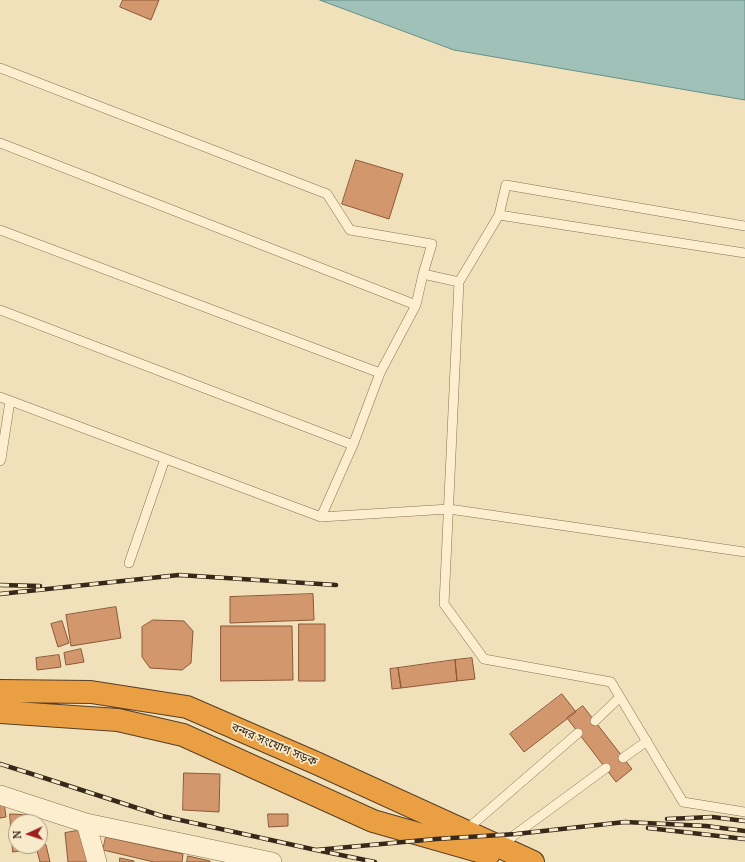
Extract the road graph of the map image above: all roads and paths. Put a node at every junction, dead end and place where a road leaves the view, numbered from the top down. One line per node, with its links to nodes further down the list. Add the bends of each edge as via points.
1 (0, 68): 7 (lane, via 327,194 350,230 432,244)
2 (0, 143): 9 (lane)
3 (499, 215): 4 (lane, via 506,185); 6 (lane); 8 (lane)
4 (745, 226)
5 (0, 230): 11 (lane)
6 (745, 253)
7 (422, 274): 8 (lane); 9 (lane)
8 (459, 282): 17 (lane)
9 (416, 305): 11 (lane)
10 (0, 310): 14 (lane)
11 (380, 373): 14 (lane)
12 (0, 398): 13 (lane)
13 (10, 401): 15 (lane); 16 (lane)
14 (353, 445): 18 (lane)
15 (165, 459): 18 (lane); 20 (lane)
16 (0, 461)
17 (449, 509): 18 (lane); 19 (lane); 22 (lane, via 444,604 484,659 611,682)
18 (321, 517)
19 (745, 552)
20 (129, 563)
21 (0, 691): 32 (highway, বন্দর সংযোগ সড়ক, via 91,692 187,707 316,763)
22 (620, 697): 24 (lane); 26 (lane)
23 (0, 712): 32 (highway, via 118,720 183,735 373,822)
24 (595, 720)
25 (578, 733): 32 (lane)
26 (647, 742): 27 (lane); 30 (lane, via 683,802)
27 (623, 758)
28 (606, 768): 33 (lane)
29 (0, 795): 31 (street)
30 (745, 812)
31 (86, 823): 34 (street); 35 (street)
32 (458, 837): 33 (highway)
33 (498, 851): 36 (highway); 37 (highway)
34 (97, 862)
35 (272, 862)
36 (519, 862)
37 (532, 862)

